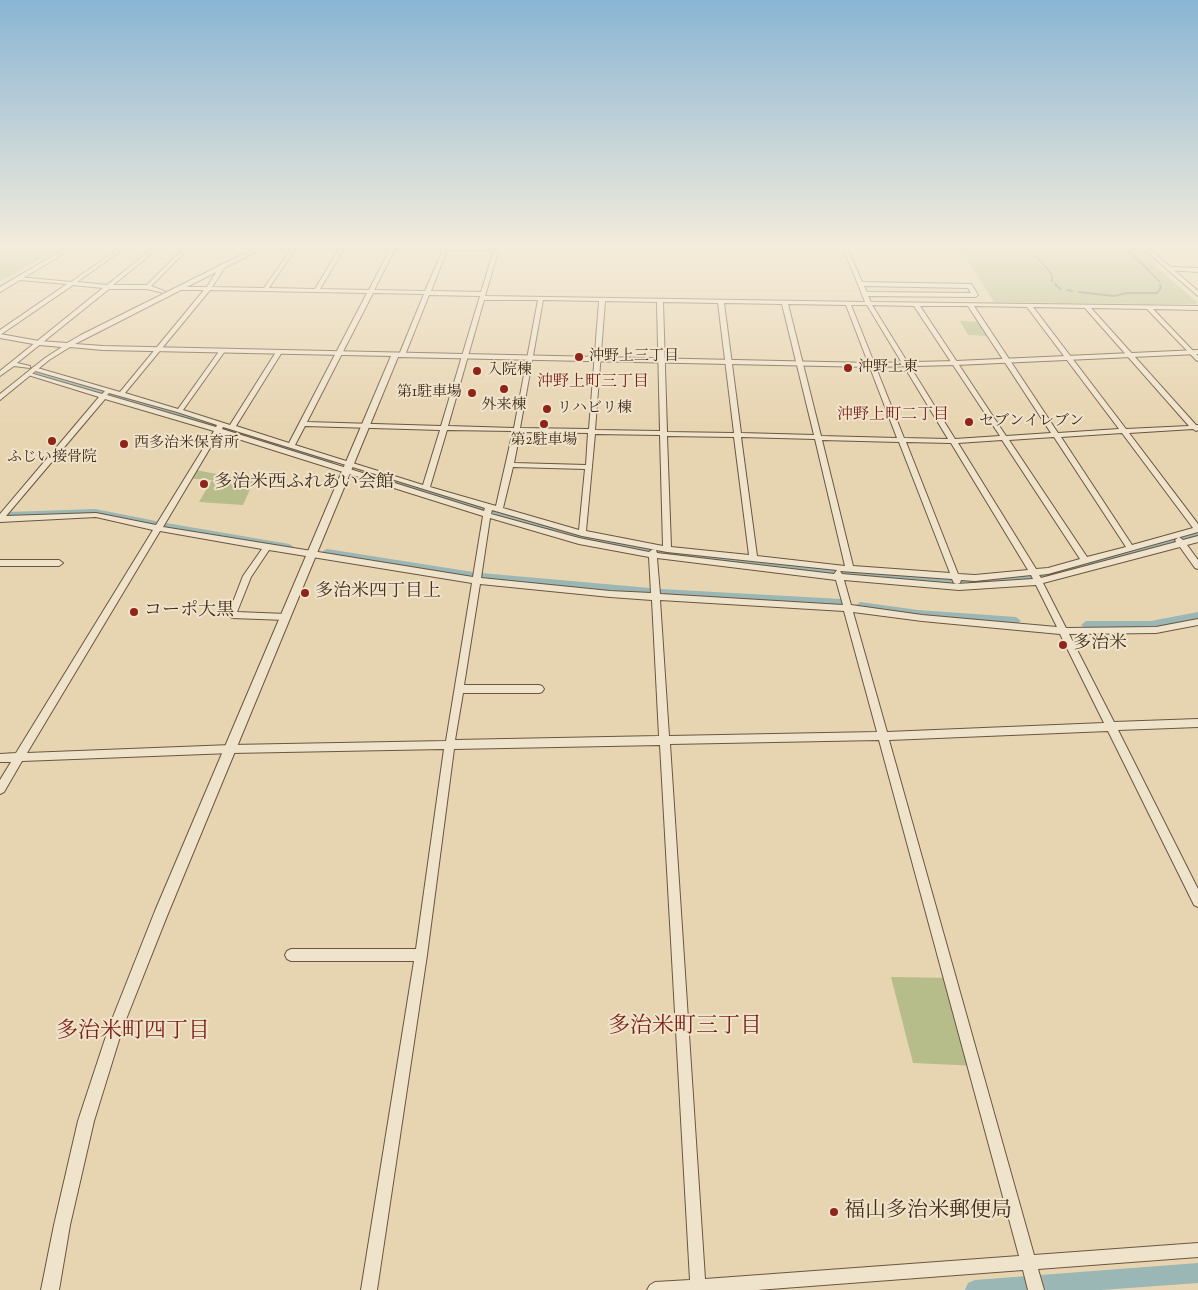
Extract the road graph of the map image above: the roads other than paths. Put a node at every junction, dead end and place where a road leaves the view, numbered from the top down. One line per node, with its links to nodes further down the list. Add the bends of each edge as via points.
1 (41, 305): 23 (street)
2 (87, 305): 24 (street)
3 (136, 305): 25 (street)
4 (146, 305): 26 (street)
5 (195, 305): 27 (street)
6 (363, 305): 31 (street)
7 (421, 305): 32 (street)
8 (481, 305): 33 (street)
9 (540, 305): 35 (street)
10 (601, 305): 37 (street)
11 (660, 305): 39 (street)
12 (721, 305): 41 (street)
13 (786, 305): 44 (street)
14 (848, 305): 45 (street)
15 (870, 305): 46 (street)
16 (917, 305): 42 (street)
17 (970, 305): 40 (street)
18 (982, 305): 19 (street)
19 (1028, 306): 20 (street); 36 (street)
20 (1088, 306): 21 (street); 34 (street)
21 (1148, 307): 22 (street); 30 (street)
22 (1198, 308)
23 (0, 335): 24 (street)
24 (39, 344): 25 (street); 43 (street)
25 (59, 344): 26 (street); 47 (street)
26 (68, 345): 27 (street); 47 (street)
27 (160, 349): 28 (street); 51 (street)
28 (222, 351): 29 (street); 53 (street)
29 (279, 352): 31 (street); 57 (street)
30 (1195, 352): 34 (street); 38 (street)
31 (338, 354): 32 (street); 54 (street)
32 (398, 355): 33 (street); 55 (street)
33 (465, 356): 35 (street); 58 (street)
34 (1130, 356): 36 (street); 59 (street)
35 (530, 357): 37 (street); 60 (street)
36 (1068, 358): 40 (street); 61 (street)
37 (596, 359): 39 (street); 62 (street)
38 (1198, 359)
39 (662, 360): 41 (street); 63 (street)
40 (1007, 361): 42 (street); 65 (street)
41 (729, 362): 44 (street); 64 (street)
42 (956, 363): 46 (street); 67 (street)
43 (12, 364): 47 (street); 48 (street)
44 (800, 364): 45 (street); 66 (street)
45 (872, 365): 46 (street); 68 (street)
46 (906, 365): 69 (street)
47 (30, 370): 49 (street); 50 (street); 52 (street)
48 (0, 374)
49 (0, 391)
50 (106, 393): 51 (street); 56 (street); 77 (street)
51 (121, 394): 53 (street)
52 (0, 398)
53 (179, 411): 56 (street)
54 (303, 424): 55 (street); 70 (street)
55 (365, 426): 58 (street); 73 (street)
56 (220, 427): 57 (street); 70 (street); 78 (street)
57 (232, 427): 70 (street)
58 (444, 428): 60 (street); 74 (street)
59 (1197, 428): 61 (street)
60 (515, 430): 62 (street); 71 (street)
61 (1124, 431): 65 (street); 79 (street)
62 (591, 432): 63 (street); 72 (street)
63 (664, 434): 64 (street); 85 (street)
64 (738, 435): 66 (street); 88 (street)
65 (1056, 435): 67 (street); 84 (street)
66 (818, 437): 68 (street); 93 (street)
67 (1004, 437): 69 (street); 89 (street)
68 (902, 440): 69 (street); 97 (street)
69 (952, 441): 95 (street)
70 (290, 449): 73 (street)
71 (510, 465): 72 (street); 75 (street)
72 (589, 467): 80 (street)
73 (348, 468): 74 (street); 87 (street)
74 (424, 491): 76 (street)
75 (499, 510): 76 (street); 80 (street)
76 (488, 511): 86 (street, via 580,541); 96 (street)
77 (0, 519): 78 (street, via 96,515)
78 (157, 528): 83 (street); 111 (street)
79 (1198, 529): 81 (street)
80 (582, 533): 86 (street)
81 (1178, 539): 82 (street); 84 (street); 92 (street); 95 (street)
82 (1198, 539)
83 (267, 547): 87 (street); 100 (street, via 247,576 232,615)
84 (1130, 547): 89 (street)
85 (667, 549): 86 (street); 88 (street)
86 (653, 551): 94 (street); 98 (street)
87 (311, 555): 96 (street); 100 (street)
88 (753, 559): 94 (street)
89 (1085, 560): 95 (street)
90 (0, 563): 91 (street)
91 (59, 563)
92 (1198, 566)
93 (850, 569): 94 (street); 97 (street)
94 (837, 572): 97 (street); 99 (street)
95 (1036, 578): 97 (street); 102 (street)
96 (477, 581): 98 (street); 103 (street)
97 (957, 582)
98 (655, 597): 99 (street); 108 (street)
99 (847, 608): 102 (street); 107 (street)
100 (286, 617): 110 (street)
101 (1198, 622): 102 (street, via 1156,630)
102 (1062, 631): 106 (street)
103 (460, 689): 104 (street); 109 (street)
104 (539, 689)
105 (1198, 723): 106 (street)
106 (1112, 727): 107 (street); 114 (street)
107 (882, 736): 108 (street); 118 (street)
108 (665, 740): 109 (street); 119 (street)
109 (450, 744): 110 (street); 116 (street)
110 (231, 749): 111 (street); 120 (street, via 116,1027 86,1121)
111 (19, 757): 112 (street); 113 (street)
112 (0, 758)
113 (0, 789)
114 (1198, 901)
115 (291, 955): 116 (street)
116 (421, 955): 121 (street)
117 (1198, 1250): 118 (street)
118 (1030, 1269): 119 (street); 123 (street)
119 (698, 1288): 122 (street)
120 (50, 1290)
121 (369, 1290)
122 (655, 1290)
123 (1036, 1290)

